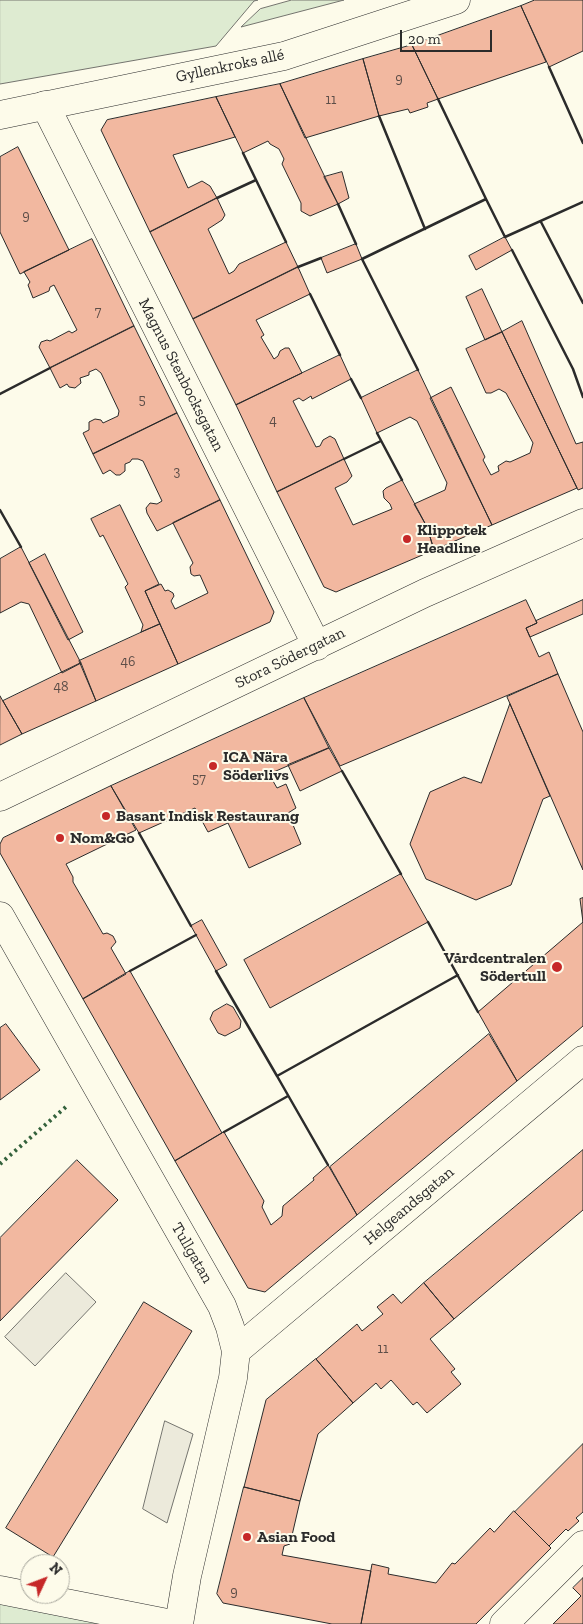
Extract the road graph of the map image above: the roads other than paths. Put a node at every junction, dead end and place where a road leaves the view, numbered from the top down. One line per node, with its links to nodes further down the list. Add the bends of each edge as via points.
1 (456, 0): 2 (street, Gyllenkroks allé, via 284,56)
2 (45, 105): 3 (street, Gyllenkroks allé); 5 (street, Magnus Stenbocksgatan)
3 (0, 115)
4 (583, 523): 5 (street, Stora Södergatan, via 425,593)
5 (317, 646): 6 (street, Stora Södergatan)
6 (0, 797)
7 (0, 916): 9 (street, Tullgatan, via 222,1306)
8 (583, 1060): 9 (street, Helgeandsgatan)
9 (236, 1351): 13 (street, Tullgatan, via 233,1378 193,1547)
10 (583, 1545): 14 (street)
11 (0, 1590): 12 (street)
12 (172, 1624)
13 (179, 1624)
14 (504, 1624)

